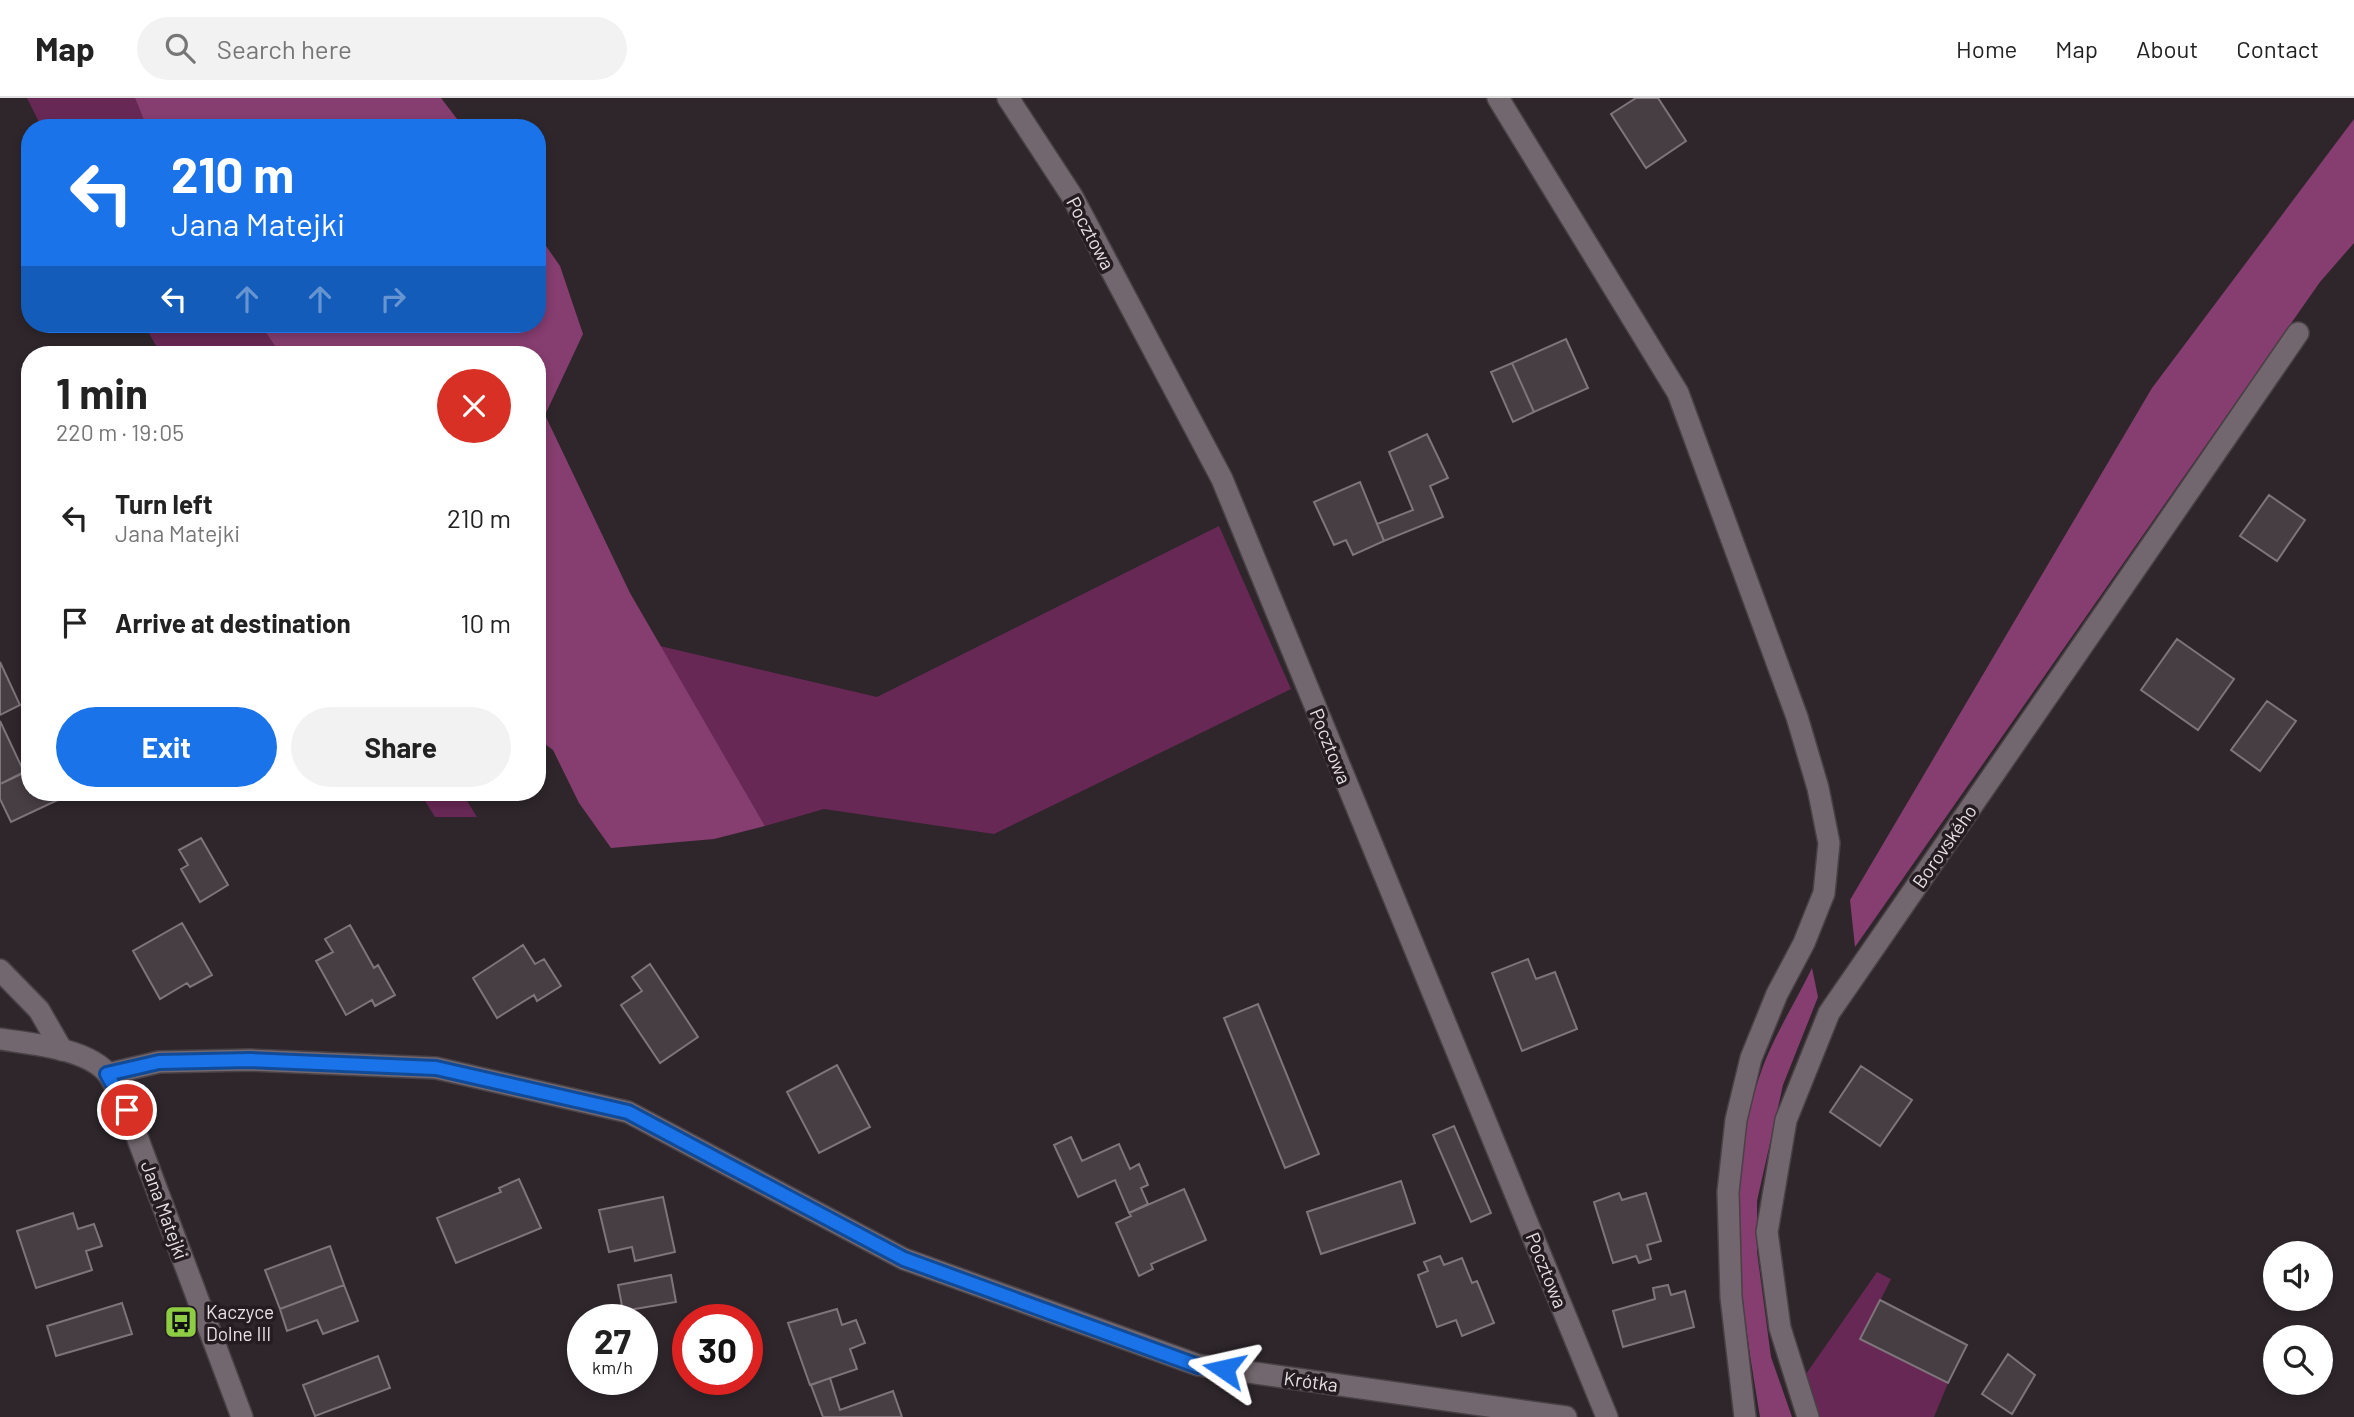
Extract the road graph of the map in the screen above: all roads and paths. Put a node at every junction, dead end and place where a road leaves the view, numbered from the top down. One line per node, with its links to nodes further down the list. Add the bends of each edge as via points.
1 (1008, 98): 10 (street, Pocztowa, via 1072,196 1222,479)
2 (1499, 98): 11 (street, via 1678,393 1797,717 1829,843 1824,893 1751,1058 1736,1120 1728,1192 1731,1297)
3 (2298, 333): 12 (street, Borovského, via 1829,1013 1786,1120 1767,1232 1780,1328)
4 (0, 970): 6 (street, via 39,1010)
5 (0, 1039): 6 (street, Jana Matejki)
6 (62, 1050): 7 (street, Jana Matejki, via 88,1059)
7 (107, 1074): 8 (street, Jana Matejki, via 127,1110); 9 (street, Krótka, via 185,1061 436,1068 628,1112 904,1259 1198,1366)
8 (242, 1417)
9 (1566, 1417)
10 (1607, 1417)
11 (1745, 1417)
12 (1808, 1417)

